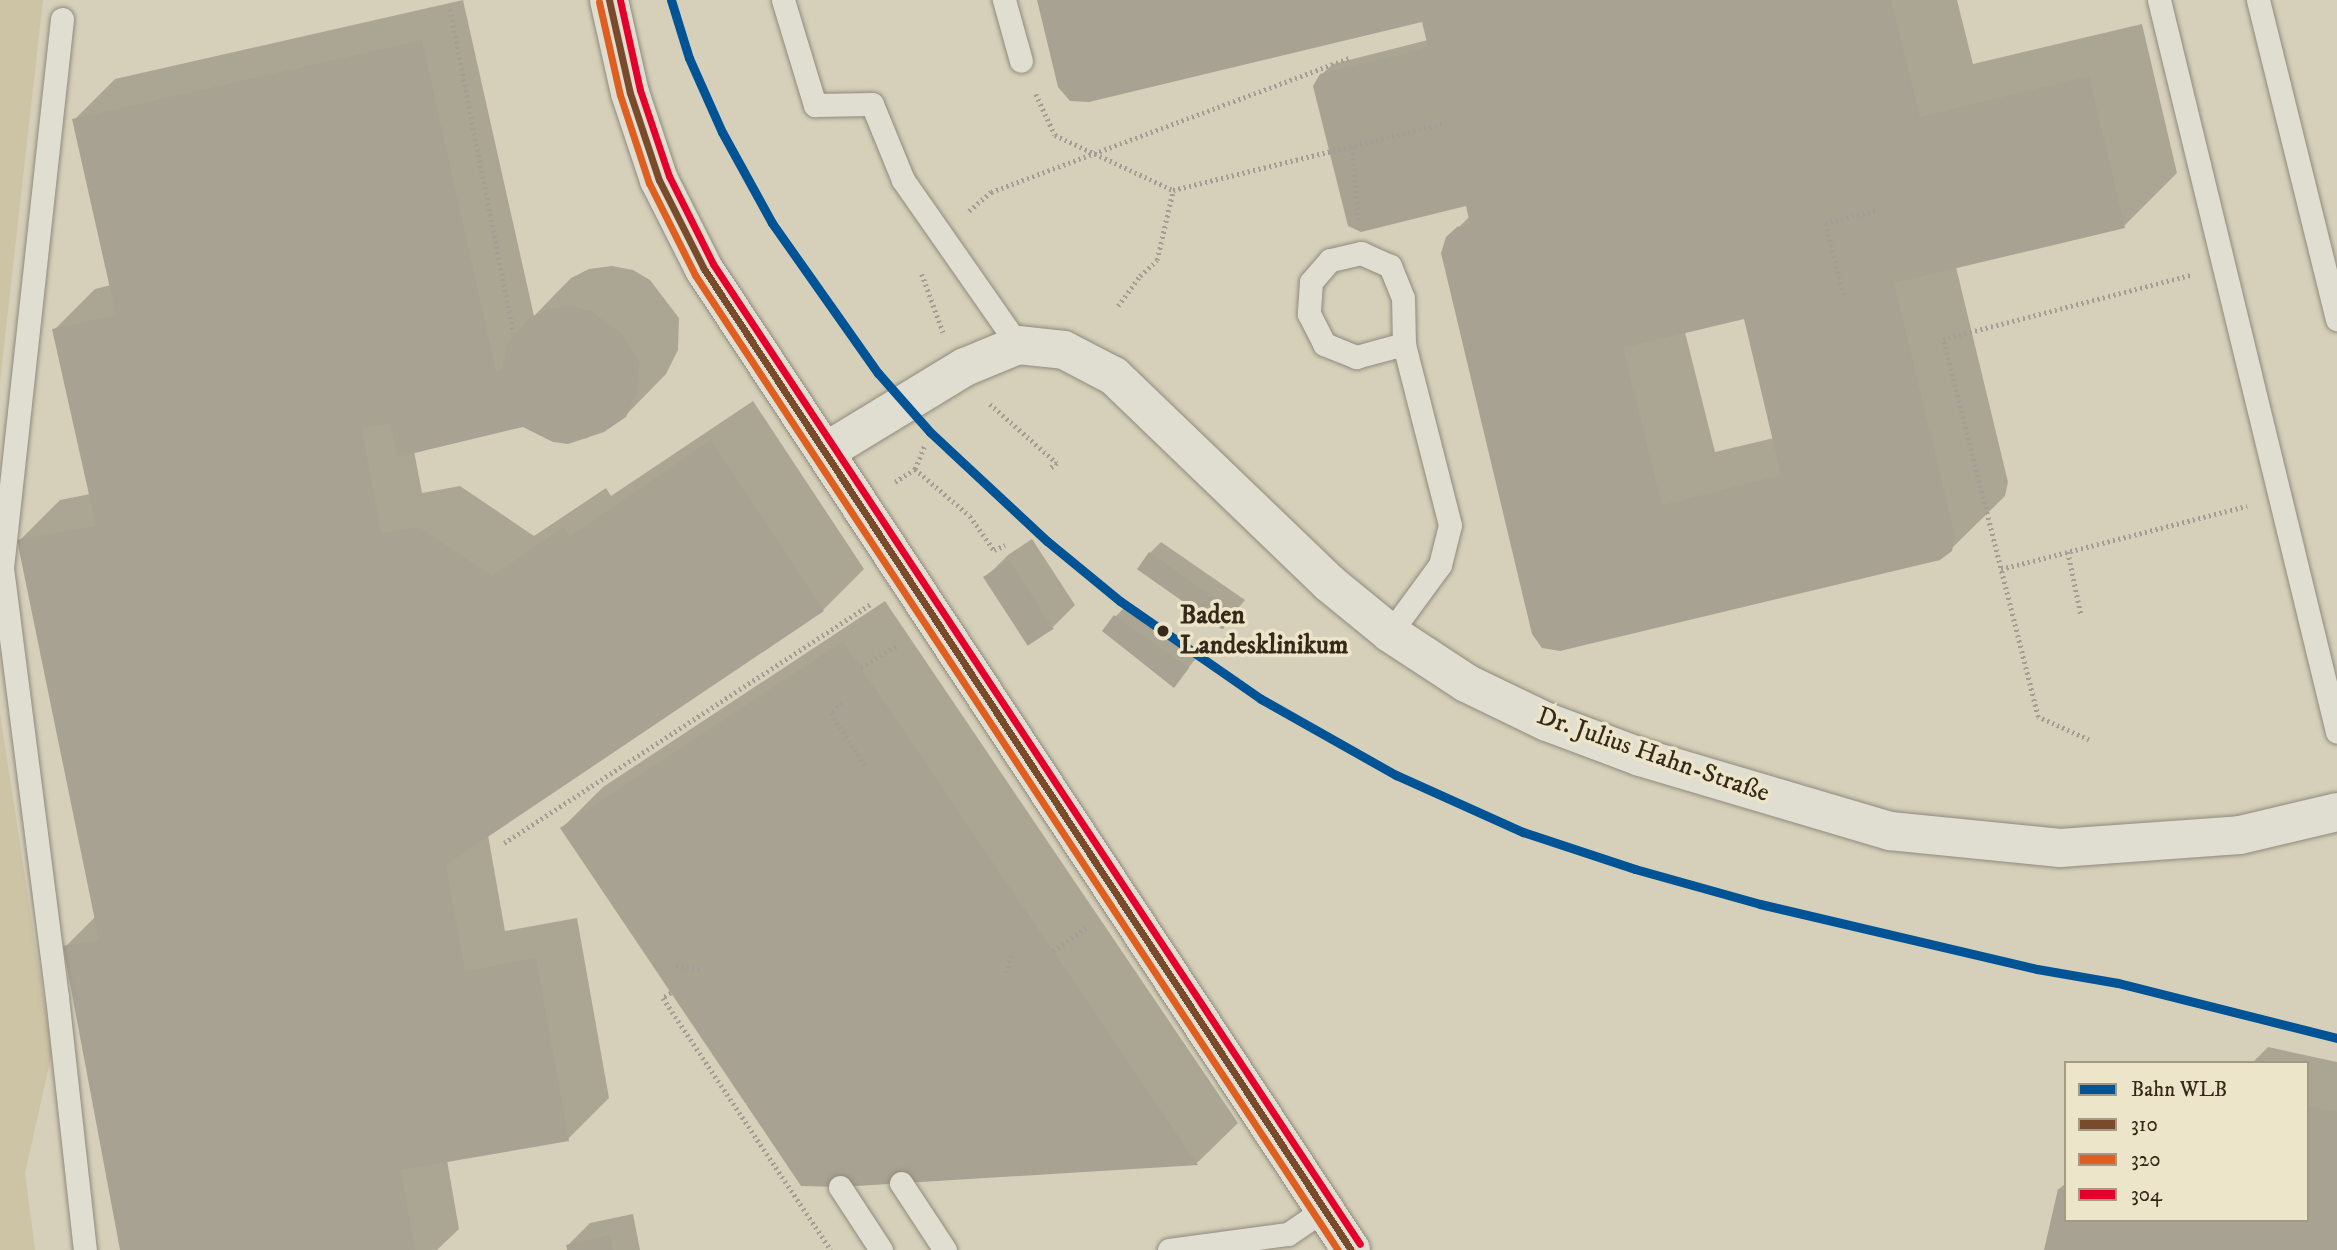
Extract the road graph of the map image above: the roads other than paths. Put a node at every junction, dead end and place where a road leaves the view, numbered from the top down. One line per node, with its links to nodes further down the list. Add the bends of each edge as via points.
1 (609, 0): 11 (street, via 631,93 659,180 704,269)
2 (783, 0): 10 (lane, via 815,105 872,104 903,180)
3 (1004, 0): 7 (lane)
4 (2159, 0): 13 (lane)
5 (2258, 0): 8 (lane)
6 (62, 19): 18 (lane, via 2,568)
7 (1021, 61)
8 (2337, 320)
9 (1404, 344): 9 (lane, via 1403,298 1390,266 1361,253 1330,260 1311,282 1310,314 1324,344 1356,357); 12 (lane, via 1450,525 1440,565)
10 (1018, 345): 11 (street, Dr. Julius Hahn-Straße, via 965,367); 12 (street, Dr. Julius Hahn-Straße, via 1063,350 1114,376 1329,583)
11 (825, 452): 17 (street)
12 (1390, 633): 14 (street, Dr. Julius Hahn-Straße, via 1466,683 1547,722 1640,757 1890,831 2060,848 2240,835)
13 (2337, 732)
14 (2337, 812)
15 (901, 1183): 20 (lane)
16 (839, 1187): 19 (lane)
17 (1326, 1208): 21 (lane, via 1288,1234); 22 (street)
18 (85, 1250)
19 (881, 1250)
20 (945, 1250)
21 (1169, 1250)
22 (1351, 1250)

